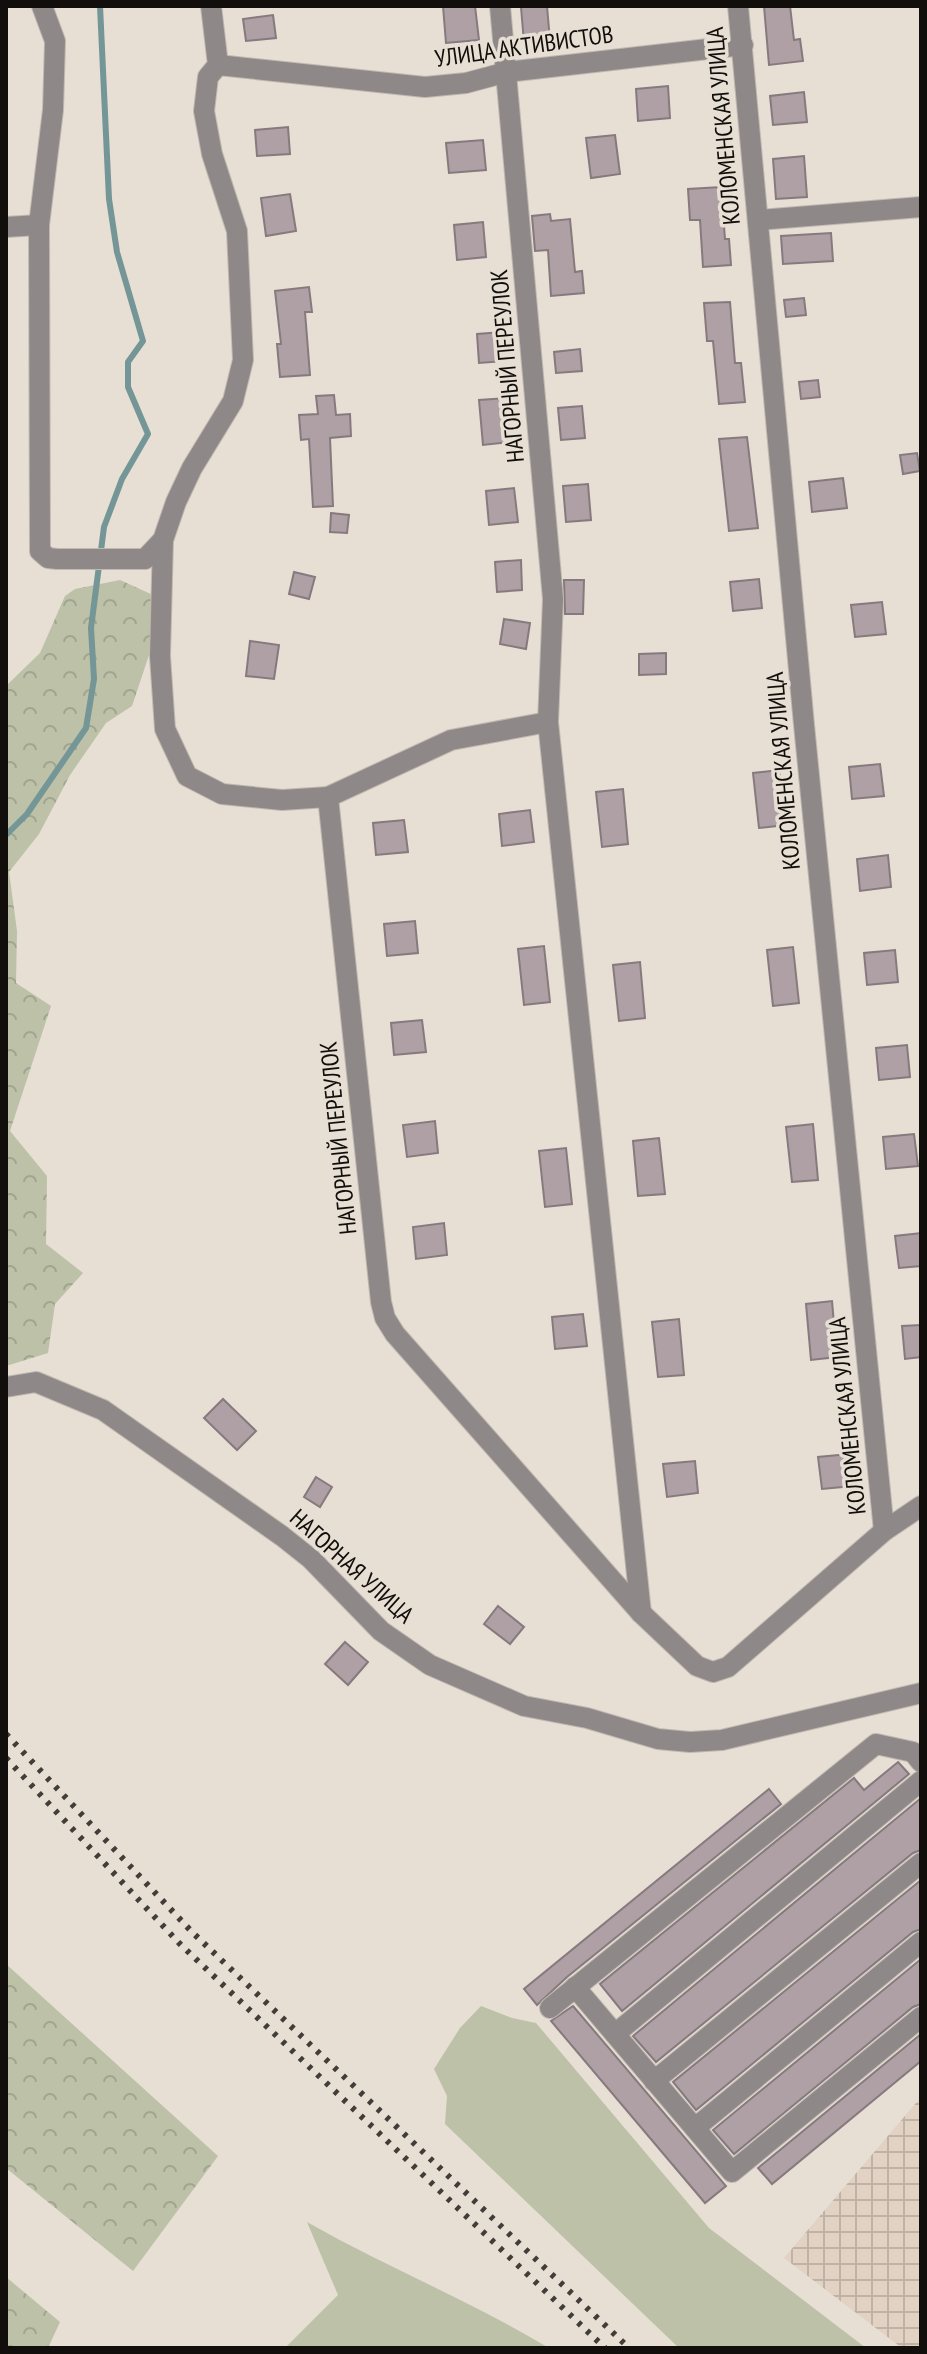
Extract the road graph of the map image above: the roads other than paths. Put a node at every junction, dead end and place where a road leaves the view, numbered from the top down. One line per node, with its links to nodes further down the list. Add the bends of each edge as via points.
1 (42, 6): 10 (street, via 55,41)
2 (211, 6): 6 (street)
3 (500, 6): 7 (street, НАГОРНЫЙ ПЕРЕУЛОК)
4 (738, 6): 5 (street, КОЛОМЕНСКАЯ УЛИЦА)
5 (743, 45): 7 (street, УЛИЦА АКТИВИСТОВ); 9 (street, КОЛОМЕНСКАЯ УЛИЦА)
6 (218, 65): 7 (street, УЛИЦА АКТИВИСТОВ, via 425,87); 12 (street, via 208,77 204,111 237,231 243,360 233,401 192,468)
7 (507, 72): 13 (street, НАГОРНЫЙ ПЕРЕУЛОК, via 553,599)
8 (921, 207): 9 (street)
9 (758, 220): 17 (street, КОЛОМЕНСКАЯ УЛИЦА)
10 (39, 225): 11 (street); 12 (street, via 40,551 57,559 145,559)
11 (6, 227)
12 (163, 540): 14 (street, via 160,656 165,729 187,776 222,794 282,800)
13 (548, 722): 14 (street, via 451,740); 18 (street, НАГОРНЫЙ ПЕРЕУЛОК)
14 (328, 797): 18 (street, НАГОРНЫЙ ПЕРЕУЛОК, via 385,1318)
15 (6, 1387): 19 (street, НАГОРНАЯ УЛИЦА, via 36,1382 103,1410 311,1559 381,1631 430,1665 524,1706 690,1742 722,1740)
16 (921, 1506): 17 (street)
17 (884, 1531): 18 (street, НАГОРНЫЙ ПЕРЕУЛОК, via 728,1667 713,1672 697,1666)
18 (641, 1613)
19 (921, 1693)
20 (921, 1762): 24 (street, via 913,1752 876,1744)
21 (921, 1781): 27 (street)
22 (921, 1863): 28 (street)
23 (921, 1942): 29 (street)
24 (575, 1987): 25 (street); 27 (street)
25 (550, 2008)
26 (921, 2017): 29 (street, via 732,2172)
27 (615, 2034): 28 (street)
28 (654, 2081): 29 (street)
29 (695, 2128)

